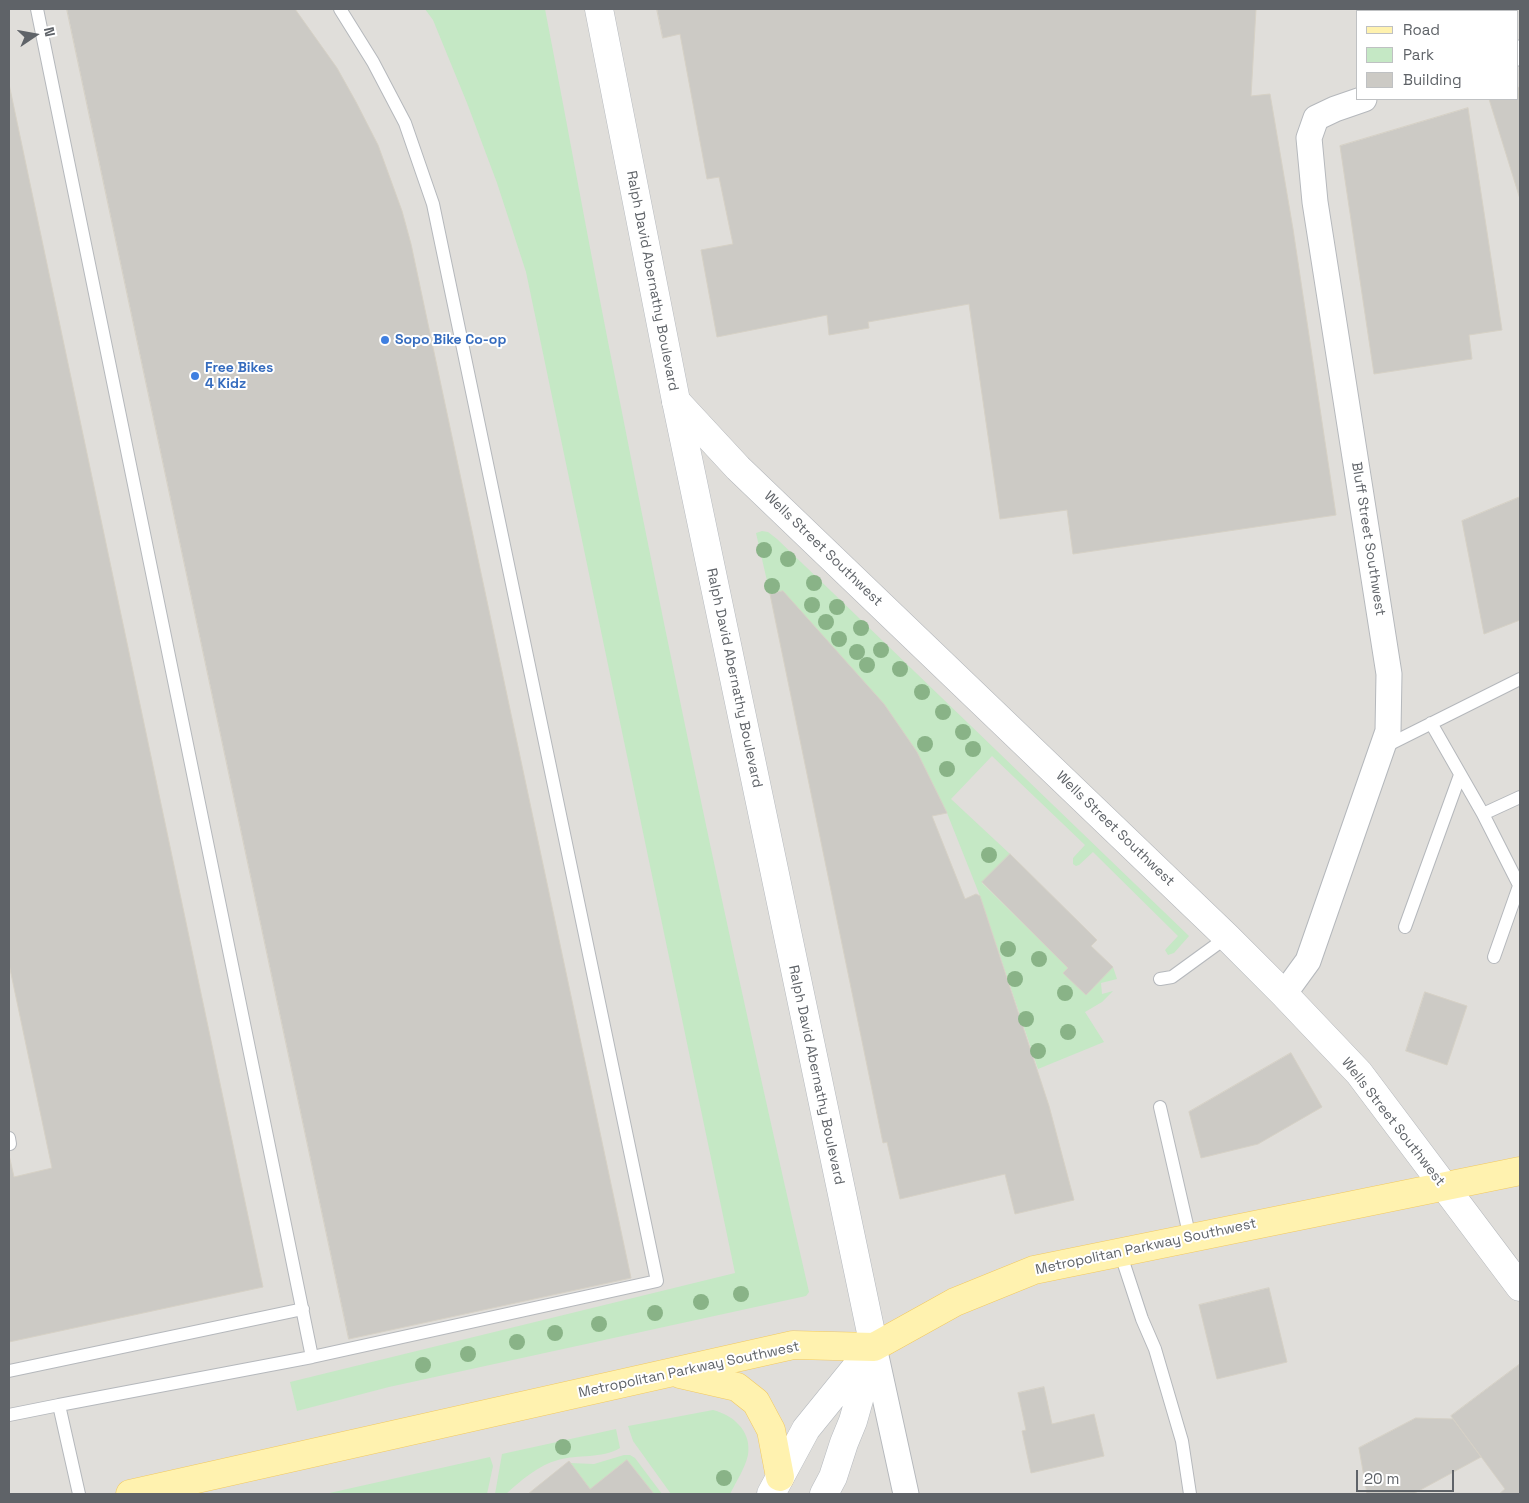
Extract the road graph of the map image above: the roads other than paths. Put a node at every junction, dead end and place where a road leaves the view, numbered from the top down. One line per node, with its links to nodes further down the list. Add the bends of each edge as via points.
1 (37, 9): 24 (lane)
2 (340, 9): 26 (lane, via 405,122 433,204 657,1281)
3 (599, 9): 5 (main road, Ralph David Abernathy Boulevard)
4 (1361, 100): 8 (street, Bluff Street Southwest, via 1316,118 1309,138 1315,202 1389,674 1388,731)
5 (676, 401): 14 (main road, Wells Street Southwest, via 738,468); 25 (main road, Ralph David Abernathy Boulevard)
6 (1520, 679): 7 (lane)
7 (1431, 723): 8 (lane); 9 (lane)
8 (1382, 748): 17 (street, Bluff Street Southwest, via 1308,961)
9 (1460, 775): 11 (lane); 13 (lane)
10 (1520, 797): 11 (lane)
11 (1483, 814): 12 (lane)
12 (1520, 887): 15 (lane)
13 (1405, 927)
14 (1227, 937): 16 (lane, via 1172,977); 17 (main road, Wells Street Southwest)
15 (1494, 958)
16 (1160, 979)
17 (1284, 994): 20 (main road, Wells Street Southwest, via 1359,1073)
18 (1160, 1107): 21 (lane)
19 (1520, 1171): 20 (main road, Metropolitan Parkway Southwest)
20 (1442, 1186): 21 (main road, Metropolitan Parkway Southwest); 23 (main road, Wells Street Southwest)
21 (1190, 1238): 22 (main road, Metropolitan Parkway Southwest)
22 (1120, 1252): 25 (main road, Metropolitan Parkway Southwest, via 1034,1270 955,1302); 37 (lane, via 1155,1349 1182,1441)
23 (1520, 1288)
24 (303, 1309): 26 (lane); 27 (lane)
25 (874, 1346): 28 (main road, Metropolitan Parkway Southwest, via 793,1345); 31 (main road, via 806,1429); 35 (main road, Ralph David Abernathy Boulevard, via 853,1421); 36 (street)
26 (312, 1357): 29 (lane)
27 (9, 1371)
28 (671, 1372): 31 (main road, via 737,1387 756,1402 771,1430); 32 (main road, Metropolitan Parkway Southwest)
29 (59, 1405): 30 (lane); 33 (lane)
30 (9, 1415)
31 (775, 1486)
32 (189, 1488): 34 (main road, Metropolitan Parkway Southwest)
33 (78, 1494)
34 (130, 1494)
35 (824, 1494)
36 (906, 1494)
37 (1190, 1494)

